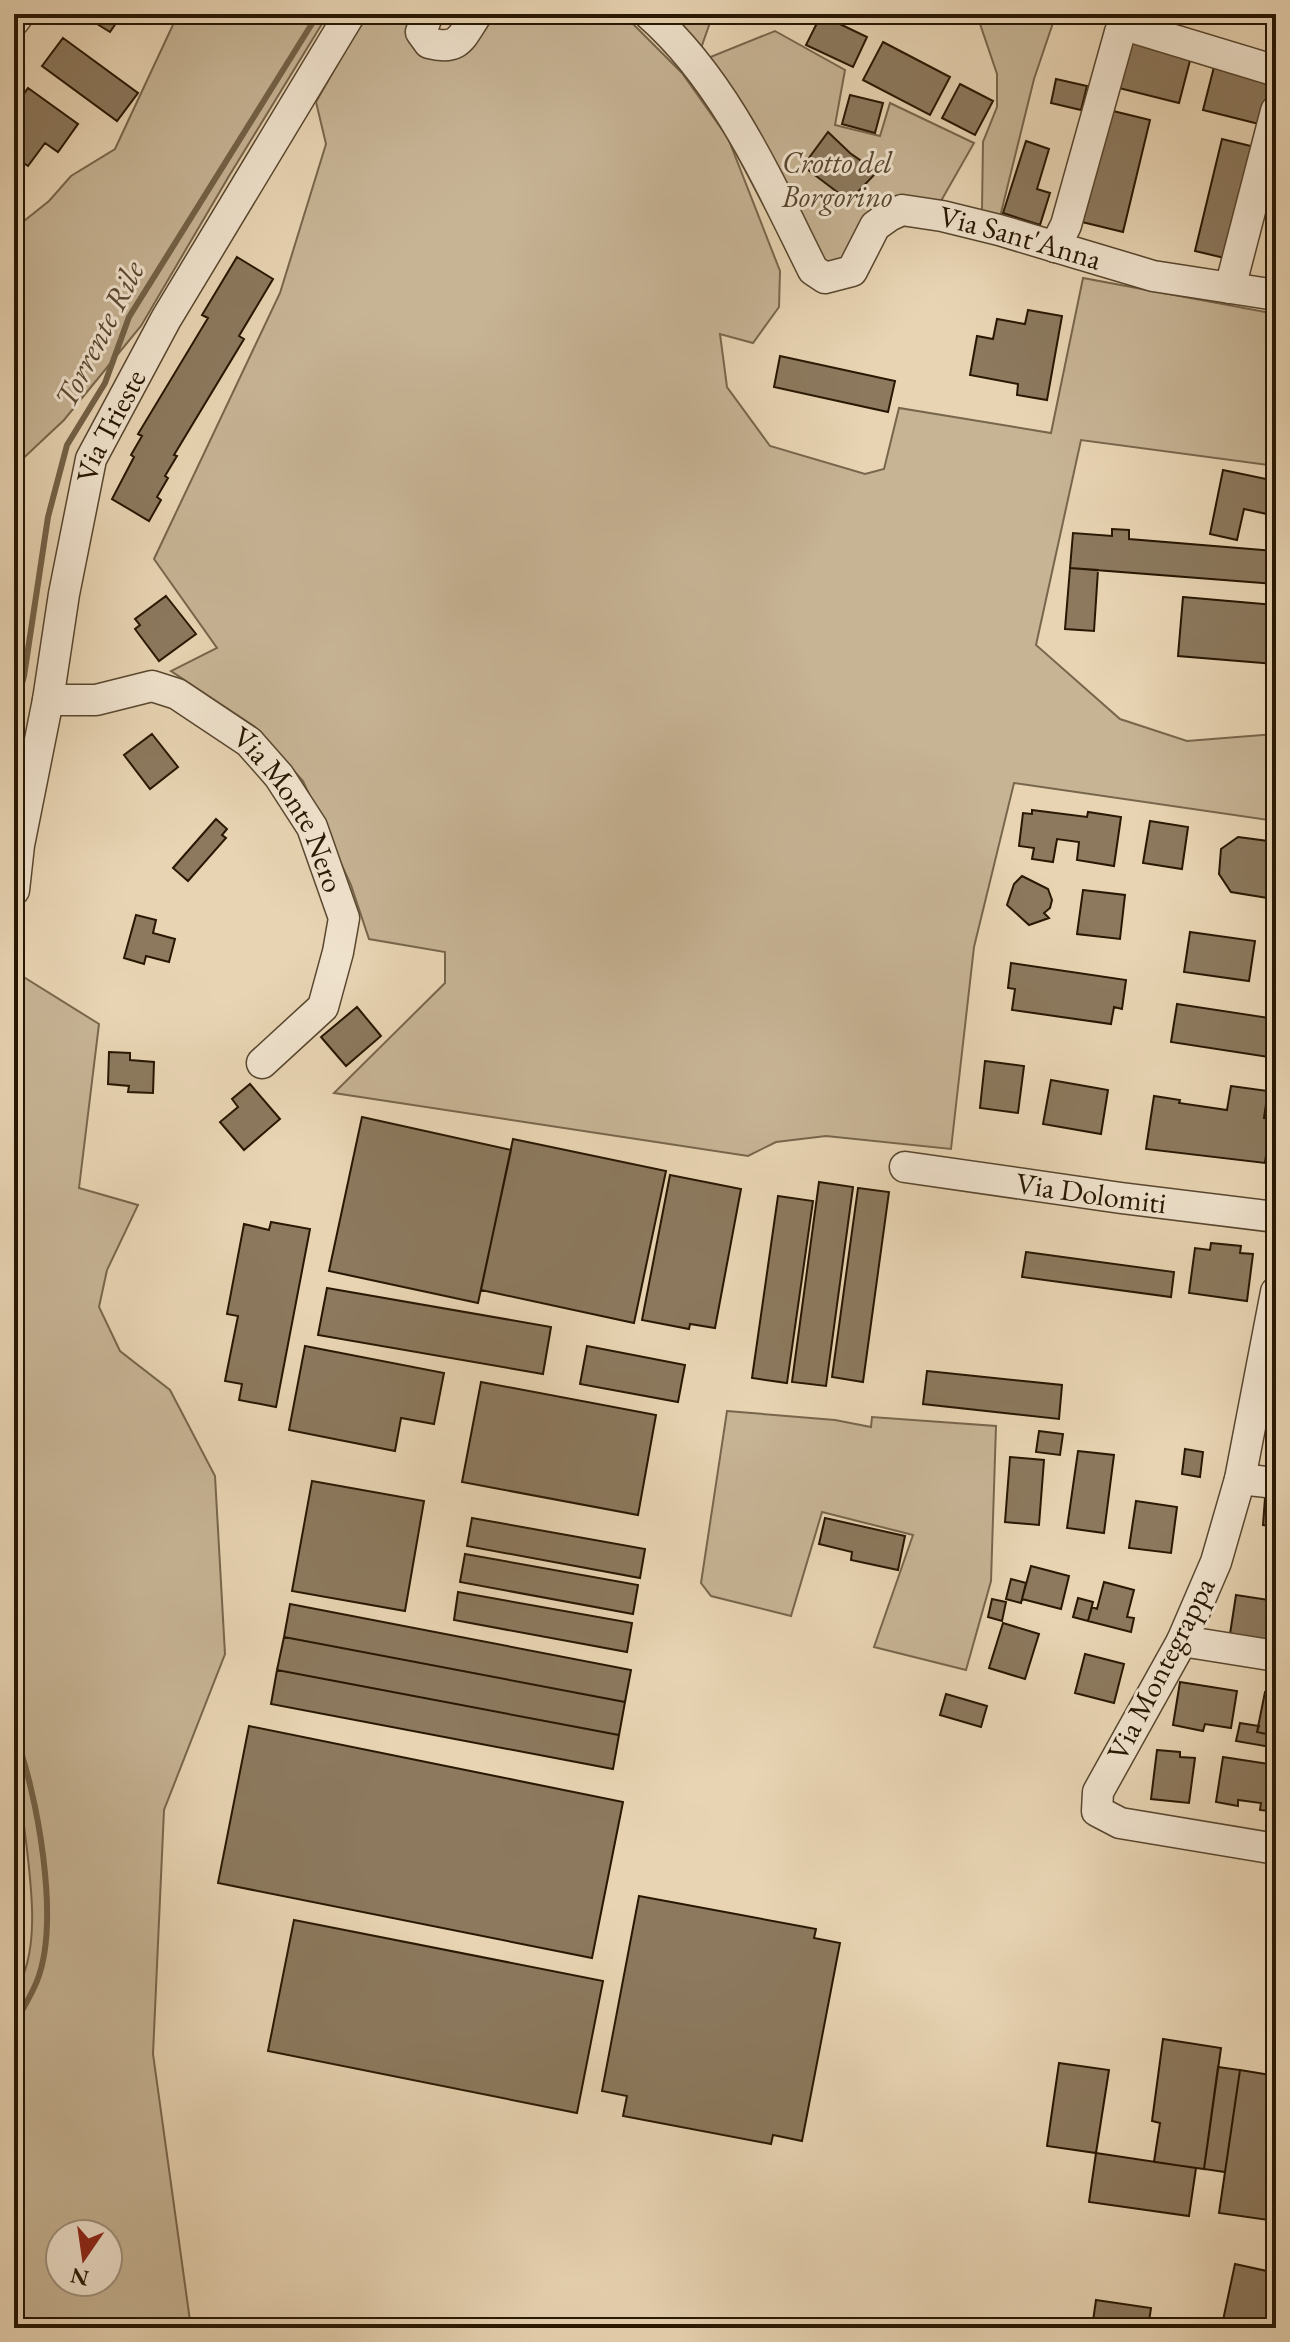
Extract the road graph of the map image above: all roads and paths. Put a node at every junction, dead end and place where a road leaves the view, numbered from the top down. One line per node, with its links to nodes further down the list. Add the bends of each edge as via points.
1 (19, 14): 6 (street)
2 (350, 14): 12 (street, Via Trieste, via 166,319 91,459)
3 (428, 14): 4 (street, via 421,32 429,43 444,47 459,42)
4 (477, 14)
5 (649, 14): 9 (street, Via Sant'Anna, via 675,37 740,128 813,270 825,278 852,271 875,226 902,210)
6 (14, 21)
7 (1276, 71): 9 (street, via 1131,27 1120,32 1066,225)
8 (1276, 111): 10 (street)
9 (1055, 247): 10 (street, Via Sant'Anna, via 1153,276)
10 (1230, 288): 11 (street, Via Sant'Anna)
11 (1276, 295)
12 (48, 700): 13 (street, Via Trieste); 14 (street, Via Monte Nero, via 96,700 152,686 177,694 249,742 312,827 344,918 338,952 323,1007)
13 (14, 890)
14 (262, 1063)
15 (905, 1167): 16 (street, Via Dolomiti)
16 (1276, 1217)
17 (1276, 1292): 18 (street, Via Montegrappa)
18 (1240, 1479): 19 (street); 20 (street, Via Montegrappa, via 1216,1562)
19 (1276, 1483)
20 (1182, 1641): 21 (street); 22 (street, Via Montegrappa, via 1098,1792 1097,1811 1120,1823)
21 (1276, 1656)
22 (1276, 1849)

